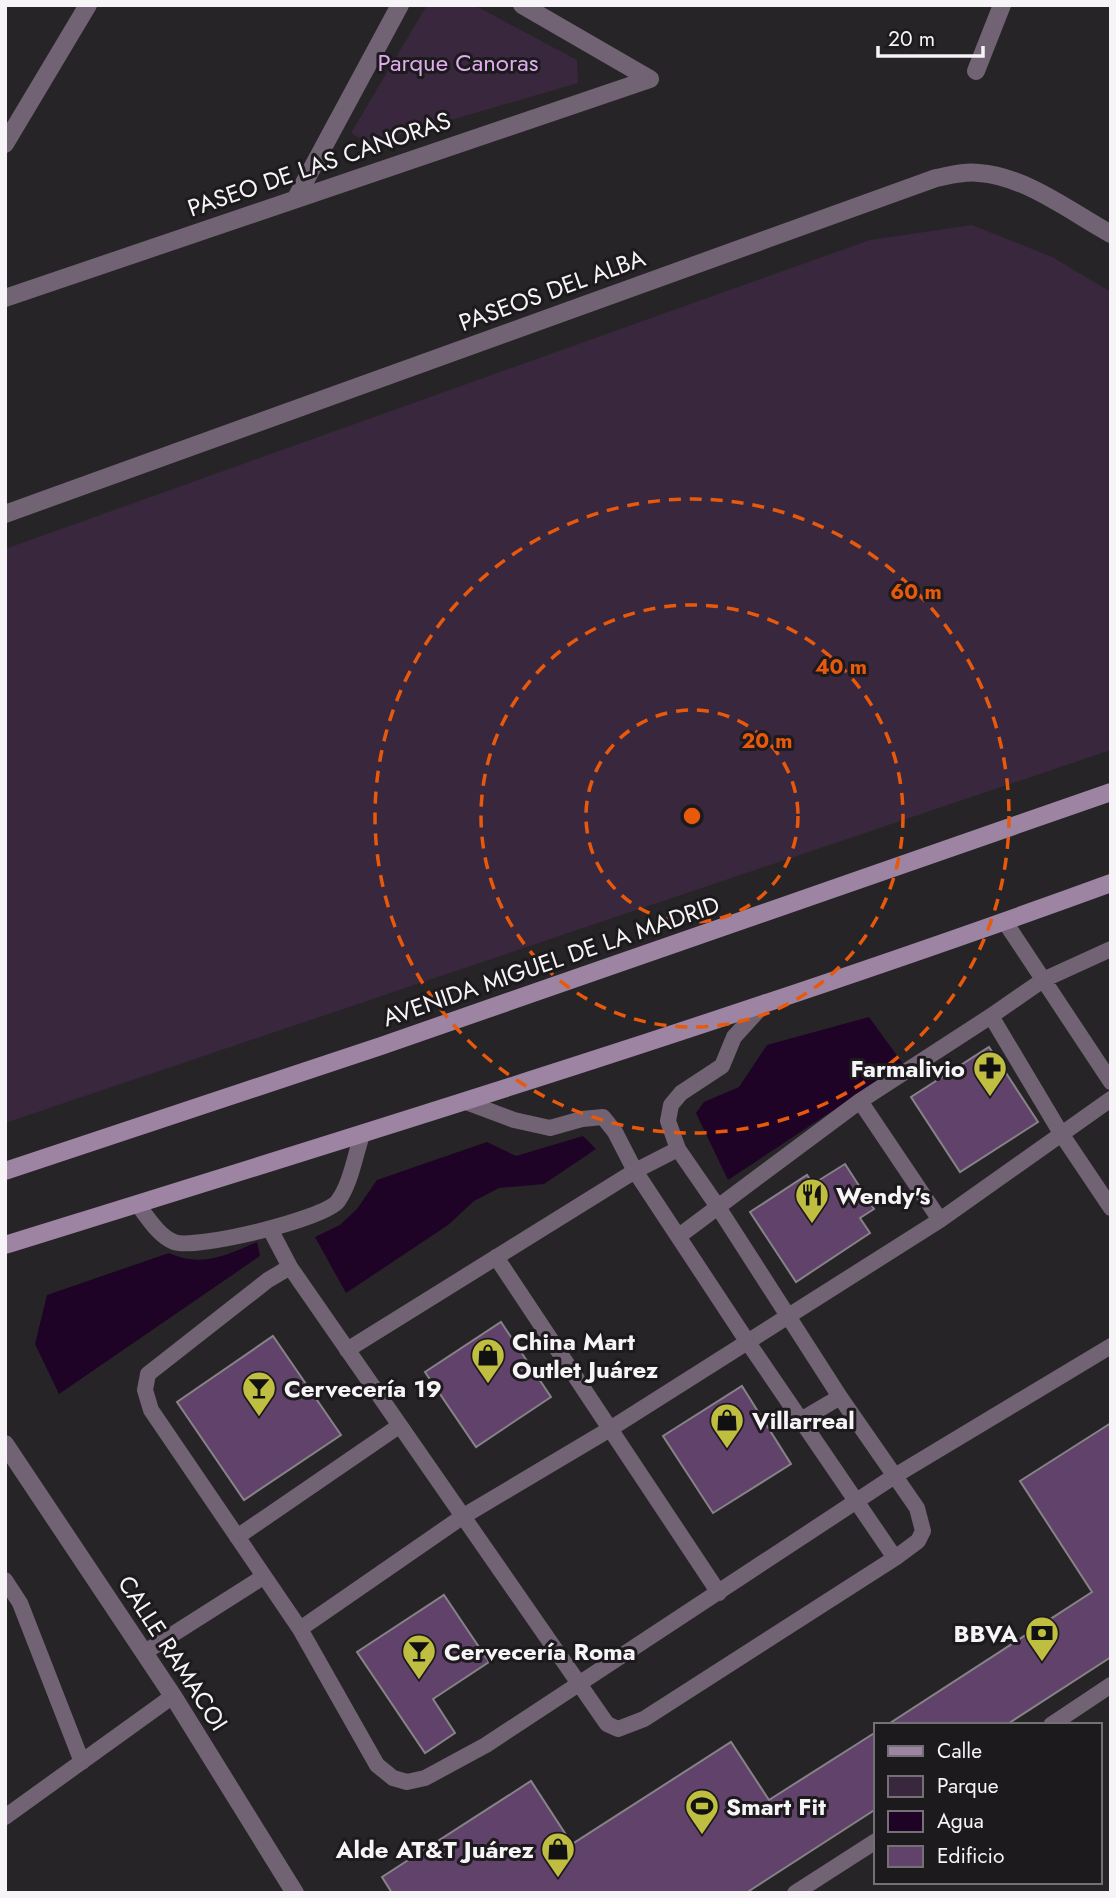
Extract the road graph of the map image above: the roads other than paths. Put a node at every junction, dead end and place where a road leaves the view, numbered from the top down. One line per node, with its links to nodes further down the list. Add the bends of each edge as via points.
1 (88, 5): 6 (street)
2 (400, 5): 7 (street)
3 (522, 5): 7 (street, PASEO DE LAS CANORAS, via 650,79)
4 (1002, 5): 5 (street)
5 (976, 71)
6 (5, 144)
7 (296, 198): 9 (street, PASEO DE LAS CANORAS)
8 (1111, 234): 10 (street, PASEOS DEL ALBA, via 1010,179 978,172 936,177)
9 (5, 298)
10 (5, 514)
11 (1111, 792): 25 (main road, AVENIDA MIGUEL DE LA MADRID, via 381,1046)
12 (1111, 883): 13 (main road)
13 (1005, 922): 15 (lane); 16 (main road)
14 (1111, 949): 15 (lane)
15 (1043, 980): 17 (lane); 18 (lane)
16 (766, 1002): 21 (main road); 24 (lane, via 734,1037 722,1066 671,1105 668,1121)
17 (991, 1016): 20 (lane); 23 (lane)
18 (1111, 1082)
19 (1111, 1099): 23 (lane)
20 (860, 1101): 28 (lane); 30 (lane)
21 (466, 1102): 22 (main road); 26 (lane, via 550,1128 603,1117)
22 (362, 1135): 27 (main road); 31 (lane, via 339,1200 331,1208)
23 (1062, 1135): 29 (lane); 30 (lane)
24 (678, 1149): 26 (lane); 28 (lane)
25 (5, 1171)
26 (635, 1171): 32 (lane); 34 (lane)
27 (137, 1204): 31 (lane, via 166,1238 183,1245); 33 (main road)
28 (718, 1207): 32 (lane); 36 (lane)
29 (1111, 1208)
30 (940, 1220): 36 (lane)
31 (270, 1230): 35 (lane)
32 (679, 1236): 37 (lane)
33 (5, 1245)
34 (496, 1257): 39 (lane); 43 (lane)
35 (290, 1267): 39 (lane); 48 (lane, via 148,1374 145,1390 151,1409)
36 (788, 1317): 37 (lane); 40 (lane)
37 (747, 1341): 41 (lane); 43 (lane)
38 (1111, 1346): 45 (lane)
39 (347, 1350): 42 (lane)
40 (840, 1397): 41 (lane); 45 (lane)
41 (801, 1420): 46 (lane)
42 (399, 1426): 47 (lane); 48 (lane)
43 (610, 1429): 47 (lane); 52 (lane)
44 (5, 1444): 54 (street, CALLE RAMACOI)
45 (893, 1477): 46 (lane); 49 (lane, via 917,1508 923,1531 918,1541)
46 (856, 1503): 49 (lane); 52 (lane)
47 (461, 1517): 53 (lane); 55 (lane)
48 (237, 1537): 50 (lane)
49 (895, 1558): 55 (lane, via 632,1726 618,1729 607,1724)
50 (263, 1577): 53 (lane); 54 (lane)
51 (5, 1580): 59 (lane, via 20,1603)
52 (719, 1593): 55 (lane)
53 (300, 1629): 55 (lane, via 377,1765 407,1782 425,1778 486,1745)
54 (145, 1653): 57 (street, CALLE RAMACOI)
55 (579, 1685)
56 (1111, 1685): 58 (lane)
57 (173, 1696): 59 (lane); 62 (street, CALLE RAMACOI)
58 (1054, 1723)
59 (82, 1762): 60 (lane)
60 (5, 1817)
61 (874, 1842): 63 (lane)
62 (295, 1893)
63 (795, 1893)

